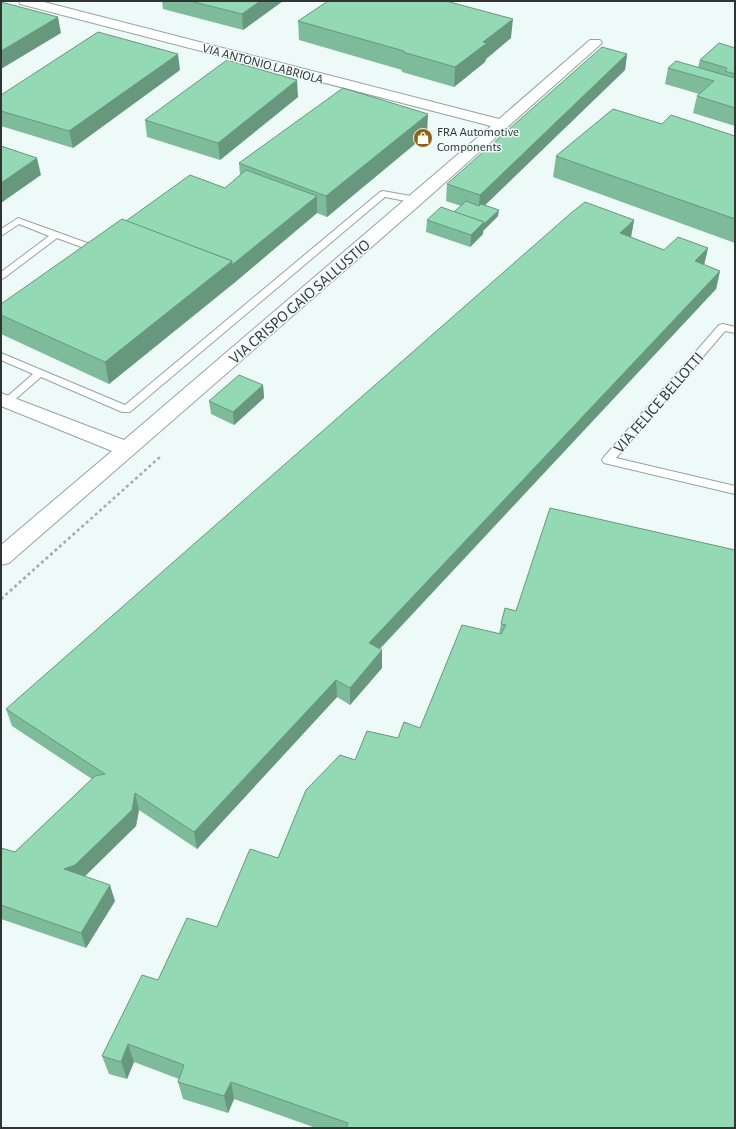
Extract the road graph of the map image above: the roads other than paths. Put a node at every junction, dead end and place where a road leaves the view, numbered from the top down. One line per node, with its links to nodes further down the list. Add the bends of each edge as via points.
1 (25, 1): 3 (street, VIA ANTONIO LABRIOLA)
2 (595, 43): 3 (street, VIA CRISPO GAIO SALLUSTIO)
3 (501, 124): 4 (street, VIA CRISPO GAIO SALLUSTIO)
4 (416, 200): 11 (lane, via 383,194 126,410); 13 (street, VIA CRISPO GAIO SALLUSTIO)
5 (1, 233): 6 (lane, via 18,221)
6 (56, 235): 7 (lane, via 98,250); 8 (lane)
7 (85, 259)
8 (1, 276)
9 (735, 330): 14 (lane, VIA FELICE BELLOTTI, via 723,328 608,460)
10 (1, 356): 11 (lane)
11 (40, 373): 12 (lane)
12 (4, 400): 13 (street)
13 (127, 450): 15 (street, VIA CRISPO GAIO SALLUSTIO)
14 (735, 490)
15 (1, 557)

